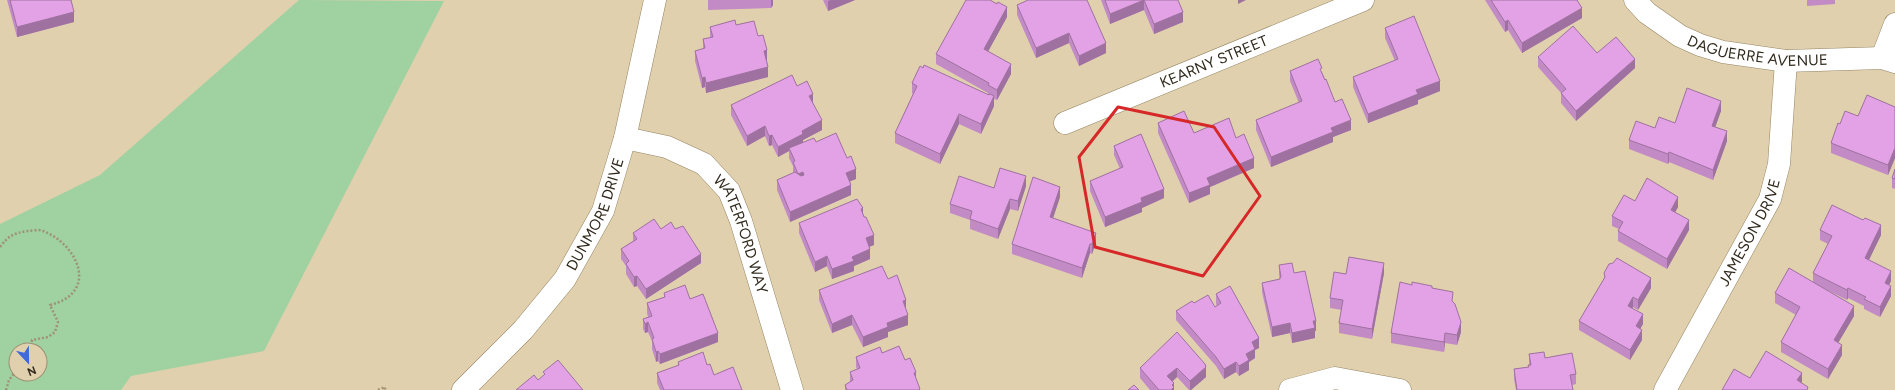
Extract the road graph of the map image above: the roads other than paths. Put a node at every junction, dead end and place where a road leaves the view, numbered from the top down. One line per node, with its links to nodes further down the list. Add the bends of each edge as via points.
1 (655, 0): 8 (street, DUNMORE DRIVE)
2 (1363, 0): 7 (street, KEARNY STREET)
3 (1635, 0): 6 (street, DAGUERRE AVENUE, via 1647,13 1680,36 1700,46)
4 (1895, 24): 5 (street)
5 (1889, 60): 6 (street, DAGUERRE AVENUE)
6 (1786, 61): 13 (street, JAMESON DRIVE, via 1779,164 1770,199)
7 (1065, 123)
8 (625, 138): 9 (street, DUNMORE DRIVE, via 603,211 565,279 523,330); 10 (street, WATERFORD WAY, via 667,147 704,164 729,191 741,221)
9 (463, 390)
10 (792, 390)
11 (1290, 390): 12 (street, via 1335,378)
12 (1400, 390)
13 (1665, 390)

